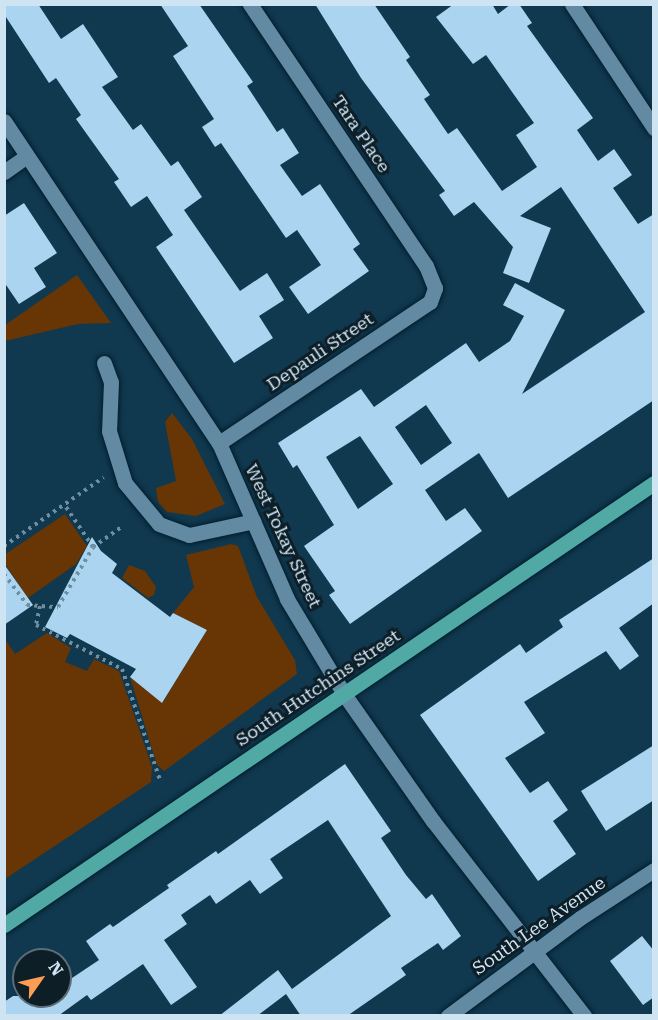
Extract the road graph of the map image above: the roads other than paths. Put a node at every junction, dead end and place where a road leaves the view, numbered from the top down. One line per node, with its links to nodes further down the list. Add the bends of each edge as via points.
1 (250, 4): 7 (street, Tara Place, via 426,266)
2 (572, 4): 4 (street)
3 (4, 121): 5 (street, West Tokay Street)
4 (654, 128)
5 (27, 156): 6 (street); 9 (street, West Tokay Street)
6 (4, 172)
7 (435, 288): 9 (street, Depauli Street, via 430,302)
8 (104, 363): 11 (street, via 111,382 109,431 125,483 159,524 189,535)
9 (219, 443): 11 (street, West Tokay Street)
10 (654, 483): 12 (main road, South Hutchins Street)
11 (254, 521): 12 (street, West Tokay Street, via 287,599)
12 (344, 694): 14 (main road, South Hutchins Street); 15 (street, West Tokay Street)
13 (654, 870): 15 (street, South Lee Avenue)
14 (4, 925)
15 (533, 953): 16 (street, South Lee Avenue); 17 (street, West Tokay Street)
16 (448, 1016)
17 (584, 1016)

